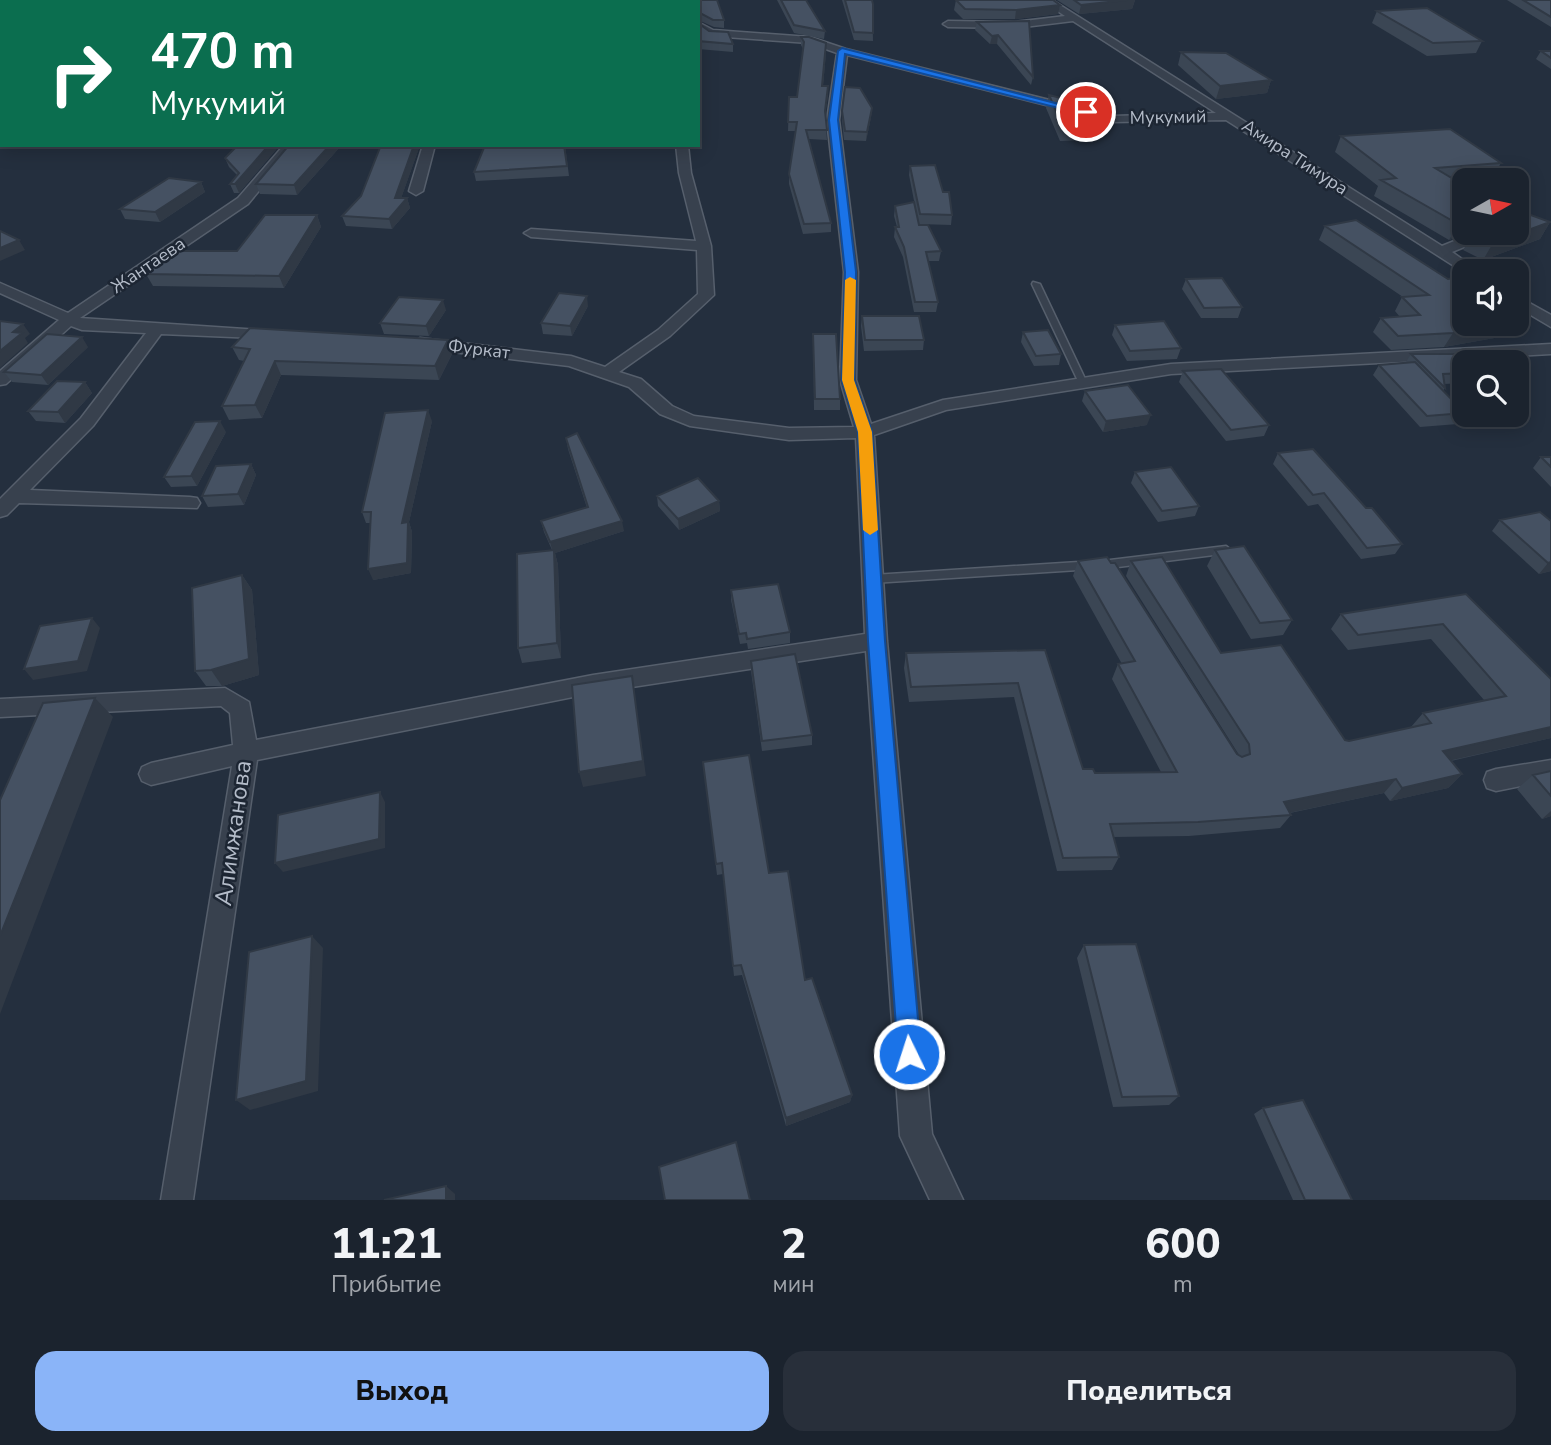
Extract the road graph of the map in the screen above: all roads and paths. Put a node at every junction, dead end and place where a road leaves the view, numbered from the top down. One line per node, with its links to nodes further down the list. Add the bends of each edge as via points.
1 (1046, 0): 2 (street, Амира Тимура)
2 (1074, 18): 3 (street); 6 (street, Амира Тимура)
3 (948, 24)
4 (701, 29): 5 (street, Мукумий, via 810,40)
5 (842, 51): 6 (street, Мукумий, via 1113,119); 28 (street, via 833,120 851,272 848,380)
6 (1231, 116): 14 (street, Амира Тимура)
7 (289, 147): 19 (street, Жантаева, via 243,201)
8 (428, 147): 10 (street)
9 (682, 147): 13 (street)
10 (416, 191)
11 (531, 233): 13 (street)
12 (1456, 245): 14 (street)
13 (704, 246): 25 (street, via 706,295 664,333)
14 (1441, 251): 15 (street, Амира Тимура)
15 (1453, 259)
16 (1036, 284): 27 (lane)
17 (0, 287): 19 (street)
18 (1529, 308): 20 (street)
19 (69, 319): 21 (street, via 82,325); 26 (street, Жантаева)
20 (1551, 322)
21 (157, 329): 22 (street); 29 (street, via 87,422)
22 (294, 337)
23 (404, 342): 25 (street, Фуркат, via 571,361)
24 (1551, 349): 27 (street, Фуркат, via 1171,369)
25 (607, 373): 28 (street, Фуркат, via 635,383 666,410 690,421 789,434)
26 (0, 380)
27 (1083, 383): 28 (street, Фуркат, via 943,405)
28 (865, 432): 35 (street)
29 (14, 496): 30 (street); 31 (street)
30 (190, 503)
31 (0, 510)
32 (1229, 550): 33 (lane)
33 (1110, 564): 34 (lane); 35 (lane)
34 (1117, 575)
35 (873, 579): 36 (street)
36 (876, 641): 38 (street, via 593,684); 43 (street, via 916,1136)
37 (0, 708): 38 (street, Алимжанова, via 225,697 241,709)
38 (246, 752): 40 (street); 42 (street, Алимжанова)
39 (1551, 770): 41 (street)
40 (150, 774)
41 (1496, 780)
42 (177, 1200)
43 (947, 1200)

